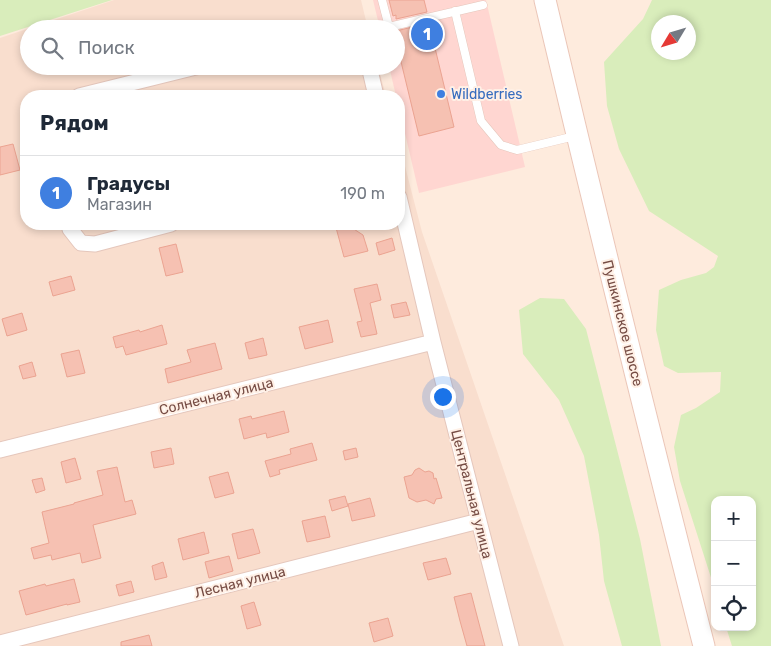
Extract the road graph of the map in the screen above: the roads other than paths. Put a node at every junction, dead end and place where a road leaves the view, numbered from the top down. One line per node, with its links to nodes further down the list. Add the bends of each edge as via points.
1 (382, 0): 5 (lane)
2 (545, 0): 11 (main road, Пушкинское шоссе)
3 (483, 4): 4 (lane)
4 (455, 11): 6 (lane); 11 (lane, via 481,121 501,145 517,150)
5 (383, 20)
6 (405, 23)
7 (164, 75): 9 (street)
8 (371, 75): 10 (street)
9 (103, 90)
10 (375, 90)
11 (577, 136): 20 (main road, Пушкинское шоссе)
12 (405, 223): 15 (street, Центральная улица)
13 (71, 230): 14 (street, via 81,243 95,244)
14 (148, 230)
15 (433, 342): 16 (street, Солнечная улица); 17 (street, Центральная улица)
16 (0, 450)
17 (480, 521): 18 (street, Лесная улица); 19 (street, Центральная улица)
18 (0, 643)
19 (510, 646)
20 (704, 646)

